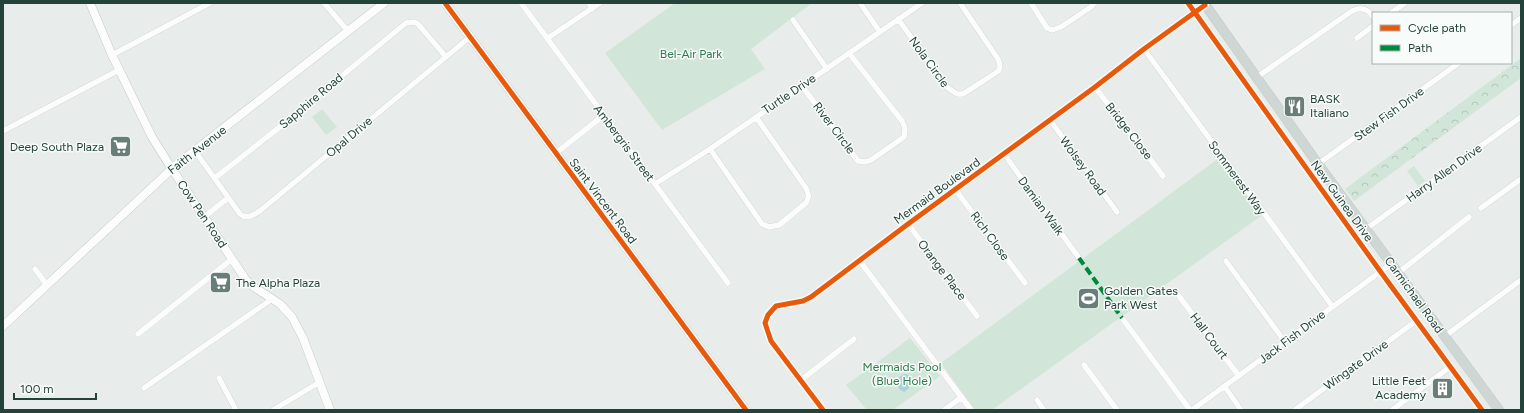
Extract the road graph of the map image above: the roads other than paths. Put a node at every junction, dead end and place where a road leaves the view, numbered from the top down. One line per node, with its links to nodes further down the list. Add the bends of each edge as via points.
1 (90, 3): 33 (street, Cow Pen Road)
2 (210, 3): 33 (street)
3 (324, 3): 26 (street)
4 (384, 3): 26 (street, Faith Avenue)
5 (444, 3): 28 (street, Saint Vincent Road)
6 (521, 3): 29 (street, Ambergris Street)
7 (589, 3): 17 (street)
8 (600, 3): 17 (street)
9 (860, 3): 27 (street)
10 (922, 3): 23 (street, Turtle Drive)
11 (960, 3): 23 (street, Nola Circle, via 1000,63 997,72 963,94 955,93 948,88)
12 (1031, 3): 13 (street, via 1047,28 1052,30)
13 (1094, 3)
14 (1188, 3): 19 (street, New Guinea Drive)
15 (1405, 3): 18 (street)
16 (1205, 4): 19 (street, Mermaid Boulevard); 38 (main road, Carmichael Road)
17 (592, 9): 29 (street)
18 (1392, 12)
19 (1195, 13): 31 (street, Mermaid Boulevard); 70 (street, New Guinea Drive)
20 (1372, 16): 38 (street, via 1364,9 1352,11)
21 (1521, 18): 24 (street)
22 (793, 20): 36 (street)
23 (898, 20): 27 (street, Turtle Drive)
24 (1512, 24)
25 (1372, 27): 30 (street)
26 (348, 31): 47 (street, Faith Avenue)
27 (880, 32): 32 (street, Turtle Drive)
28 (470, 37): 34 (street, Opal Drive); 48 (street, Saint Vincent Road)
29 (548, 38): 41 (street, Ambergris Street)
30 (1357, 38)
31 (1144, 49): 40 (street, Mermaid Boulevard); 78 (street, Sommerest Way)
32 (850, 53): 36 (street, Turtle Drive); 39 (street, River Circle, via 904,123 904,135 896,143 871,160 858,161)
33 (112, 55): 37 (street, Cow Pen Road)
34 (446, 57): 53 (street, Sapphire Road, via 418,24 406,23); 57 (street, Opal Drive, via 255,214 242,216)
35 (1458, 64): 50 (street, Stew Fish Drive)
36 (828, 68): 39 (street, Turtle Drive)
37 (119, 70): 45 (street); 51 (street, Cow Pen Road, via 152,136)
38 (1257, 77): 50 (main road, Carmichael Road)
39 (802, 86): 42 (street, Turtle Drive)
40 (1095, 87): 44 (street, Mermaid Boulevard); 52 (street, Bridge Close)
41 (604, 116): 48 (street); 55 (street, Ambergris Street)
42 (756, 117): 46 (street, Turtle Drive); 46 (street, via 808,192 807,202 779,225 769,227 762,224)
43 (1521, 117): 63 (street, Harry Allen Drive)
44 (1050, 120): 49 (street, Mermaid Boulevard); 59 (street, Wolsey Road)
45 (3, 131)
46 (710, 149): 55 (street, Turtle Drive)
47 (195, 151): 51 (street, Faith Avenue); 53 (street)
48 (556, 153): 102 (street, Saint Vincent Road)
49 (1004, 154): 56 (street, Mermaid Boulevard); 64 (street, Damian Walk)
50 (1318, 164): 63 (main road, Carmichael Road)
51 (172, 169): 60 (street, Cow Pen Road); 75 (street, Faith Avenue)
52 (1163, 176)
53 (215, 178): 57 (street)
54 (1521, 179): 58 (street)
55 (655, 184): 73 (street, Ambergris Street)
56 (955, 189): 62 (street, Mermaid Boulevard); 74 (street, Rich Close)
57 (228, 198): 60 (street)
58 (1481, 208)
59 (1117, 212)
60 (204, 217): 65 (street, Cow Pen Road)
61 (1469, 217): 71 (street)
62 (908, 224): 66 (street, Mermaid Boulevard); 79 (street, Orange Place)
63 (1366, 229): 68 (main road, Carmichael Road)
64 (1079, 258)
65 (232, 259): 77 (street, Cow Pen Road, via 250,283); 83 (street)
66 (859, 260): 91 (street, Mermaid Boulevard, via 811,297 779,305 768,315 766,328 770,341); 95 (street)
67 (1226, 261): 86 (street)
68 (1392, 264): 70 (street, Jack Fish Drive); 71 (main road, Carmichael Road)
69 (35, 269): 75 (street)
70 (1380, 271): 78 (street, Jack Fish Drive); 81 (street, New Guinea Drive)
71 (1398, 272): 84 (main road, Carmichael Road)
72 (1521, 280): 84 (street)
73 (728, 283)
74 (1025, 283)
75 (47, 285): 82 (street, Faith Avenue)
76 (1179, 296): 89 (street, Hall Court)
77 (272, 299): 92 (street, Cow Pen Road, via 294,320); 94 (street)
78 (1332, 306): 86 (street, Jack Fish Drive)
79 (977, 316)
80 (1122, 318): 108 (street)
81 (1416, 321): 88 (street, New Guinea Drive); 97 (street, Wingate Drive)
82 (3, 326)
83 (138, 334)
84 (1445, 336): 98 (main road, Carmichael Road)
85 (854, 339): 91 (street)
86 (1285, 342): 89 (street, Jack Fish Drive)
87 (1084, 365): 107 (street)
88 (1450, 367): 110 (street); 111 (street, New Guinea Drive)
89 (1239, 376): 93 (street, Jack Fish Drive)
90 (219, 378): 99 (street)
91 (801, 380): 103 (street, Mermaid Boulevard)
92 (320, 382): 100 (street); 101 (street, Cow Pen Road)
93 (1225, 387): 108 (street, Jack Fish Drive); 109 (street)
94 (144, 388)
95 (962, 397): 104 (street); 105 (street)
96 (1037, 400): 106 (street)
97 (1296, 409)
98 (1496, 409)
99 (236, 410)
100 (273, 410)
101 (330, 410)
102 (746, 410)
103 (823, 410)
104 (944, 410)
105 (971, 410)
106 (1044, 410)
107 (1117, 410)
108 (1191, 410)
109 (1241, 410)
110 (1392, 410)
111 (1482, 410)

